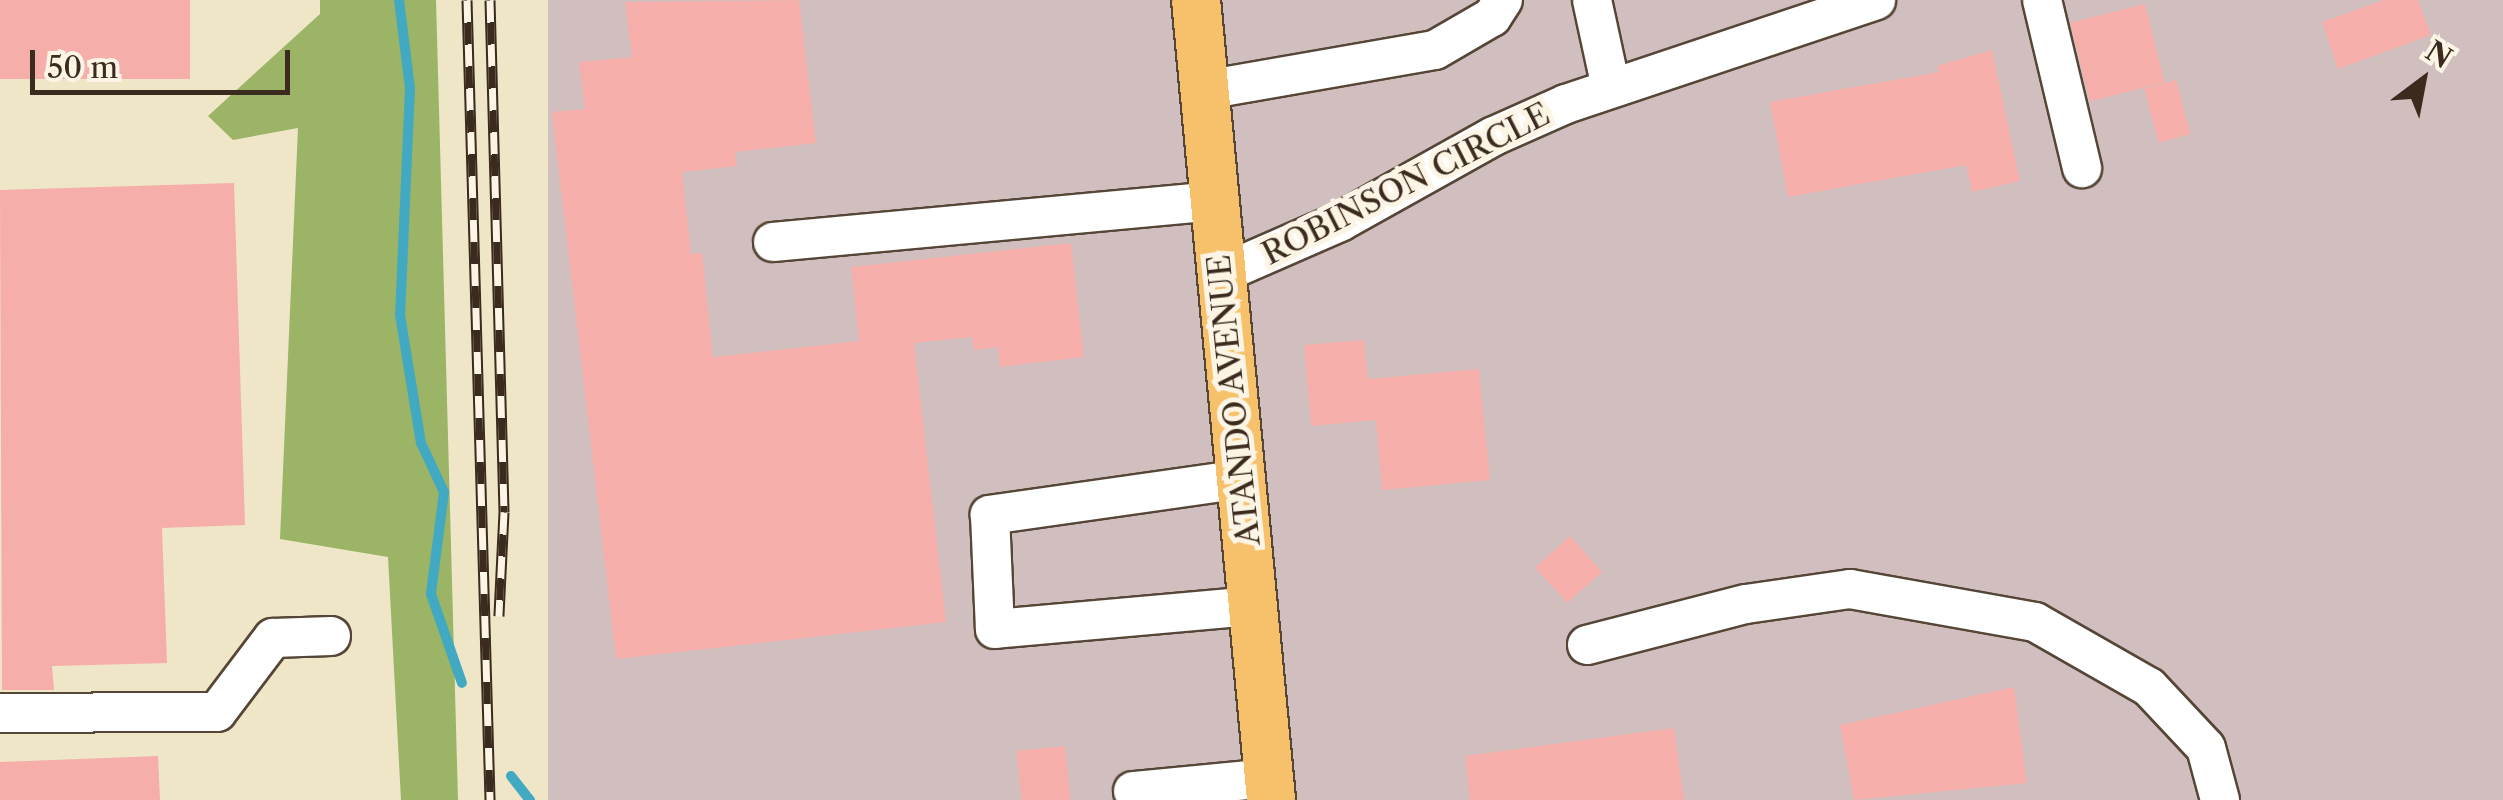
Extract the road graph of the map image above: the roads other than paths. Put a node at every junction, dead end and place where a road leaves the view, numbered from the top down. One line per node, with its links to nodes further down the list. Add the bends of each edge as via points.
1 (1196, 0): 7 (main road, ATANDO AVENUE)
2 (1503, 0): 7 (street, via 1492,17 1435,50)
3 (1592, 0): 6 (street)
4 (1876, 0): 6 (street, ROBINSON CIRCLE)
5 (2042, 0): 8 (street)
6 (1611, 88): 11 (street, ROBINSON CIRCLE, via 1494,136 1340,222)
7 (1205, 90): 9 (main road, ATANDO AVENUE)
8 (2082, 168)
9 (1215, 201): 10 (street); 11 (main road, ATANDO AVENUE)
10 (773, 242)
11 (1221, 274): 12 (main road, ATANDO AVENUE)
12 (1242, 479): 13 (main road, ATANDO AVENUE); 13 (street, via 990,514 995,629)
13 (1254, 606): 17 (main road, ATANDO AVENUE)
14 (331, 636): 16 (street, via 272,638 216,712)
15 (1588, 645): 19 (street, via 1746,604 1850,589 2035,622 2149,687 2206,748)
16 (0, 713)
17 (1270, 789): 18 (street)
18 (1133, 790)
19 (2220, 800)

